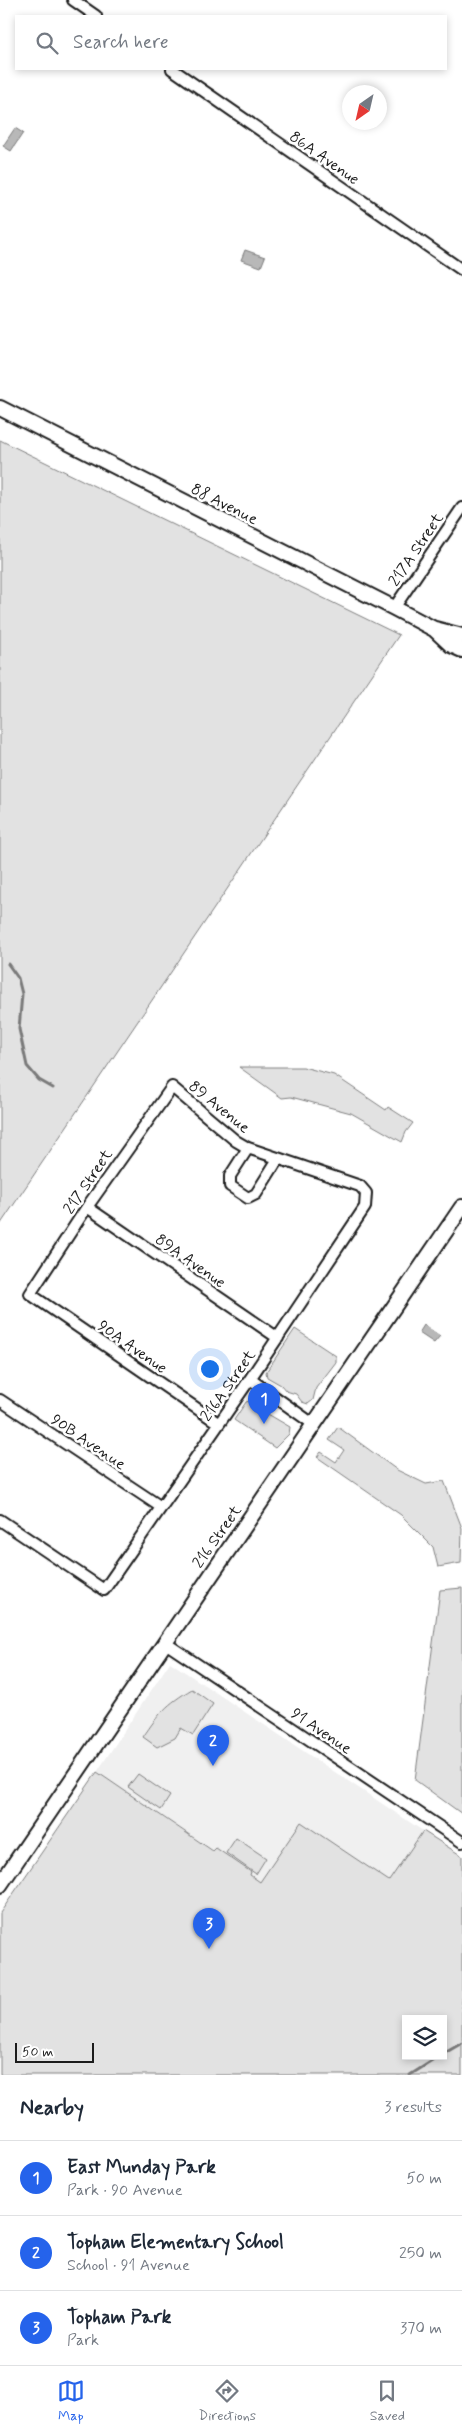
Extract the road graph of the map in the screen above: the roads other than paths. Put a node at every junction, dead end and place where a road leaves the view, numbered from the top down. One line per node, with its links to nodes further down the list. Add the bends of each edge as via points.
1 (73, 0): 2 (street)
2 (95, 15)
3 (173, 70): 4 (street, 86A Avenue)
4 (462, 270)
5 (0, 408): 7 (main road, 88 Avenue)
6 (462, 508): 7 (street, 217A Street)
7 (394, 608): 8 (main road, 88 Avenue)
8 (434, 629): 9 (main road, 88 Avenue); 10 (main road, 88 Avenue, via 451,645)
9 (462, 636)
10 (462, 650)
11 (172, 1087): 12 (street, 89 Avenue); 16 (street, 217 Street)
12 (248, 1148): 13 (street, 89 Avenue); 13 (street, 89 Avenue, via 230,1176 230,1186 248,1198 256,1194)
13 (278, 1158): 14 (street, 89 Avenue, via 360,1186)
14 (366, 1194): 18 (street, 216A Street, via 365,1207)
15 (462, 1206): 22 (main road, 216 Street)
16 (87, 1207): 17 (street, 217 Street); 18 (street, 89A Avenue)
17 (30, 1294): 21 (street, 90A Avenue)
18 (278, 1338): 19 (street, 216A Street)
19 (250, 1380): 21 (street, 216A Street); 22 (street)
20 (0, 1400): 23 (street, 90B Avenue)
21 (218, 1424): 23 (street, 216A Street)
22 (313, 1424): 25 (main road, 216 Street)
23 (161, 1507): 24 (street, 216A Street, via 104,1590)
24 (0, 1520)
25 (164, 1642): 26 (street, 91 Avenue); 27 (main road, 216 Street)
26 (462, 1842)
27 (0, 1885)

